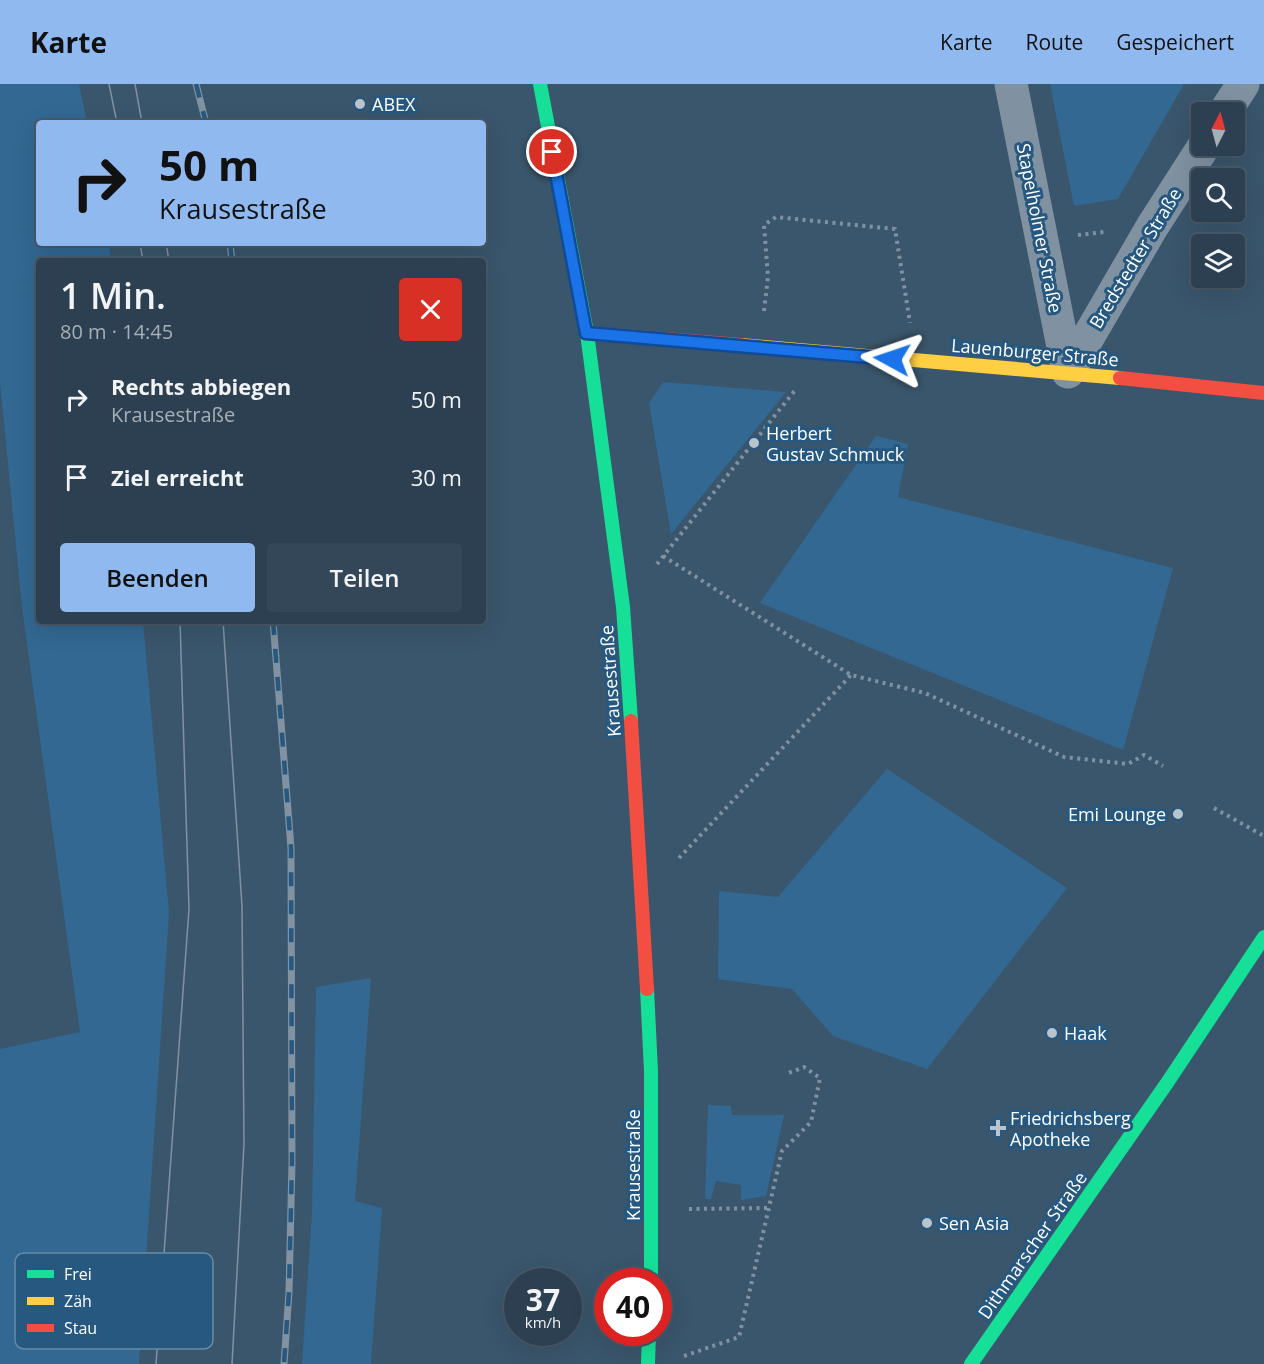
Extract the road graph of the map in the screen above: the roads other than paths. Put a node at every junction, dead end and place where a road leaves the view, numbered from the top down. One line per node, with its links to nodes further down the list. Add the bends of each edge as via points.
1 (540, 84): 6 (main road, Krausestraße)
2 (1011, 84): 7 (street, Stapelholmer Straße)
3 (1243, 84): 4 (street)
4 (1231, 102)
5 (1198, 156): 7 (street, Bredstedter Straße)
6 (586, 333): 7 (main road, Lauenburger Straße); 10 (main road, Krausestraße, via 623,607 651,1071)
7 (1068, 372): 8 (main road, Lauenburger Straße)
8 (1264, 393)
9 (1264, 937): 13 (main road, Dithmarscher Straße)
10 (651, 1268)
11 (649, 1346): 12 (main road)
12 (648, 1364)
13 (971, 1364)

